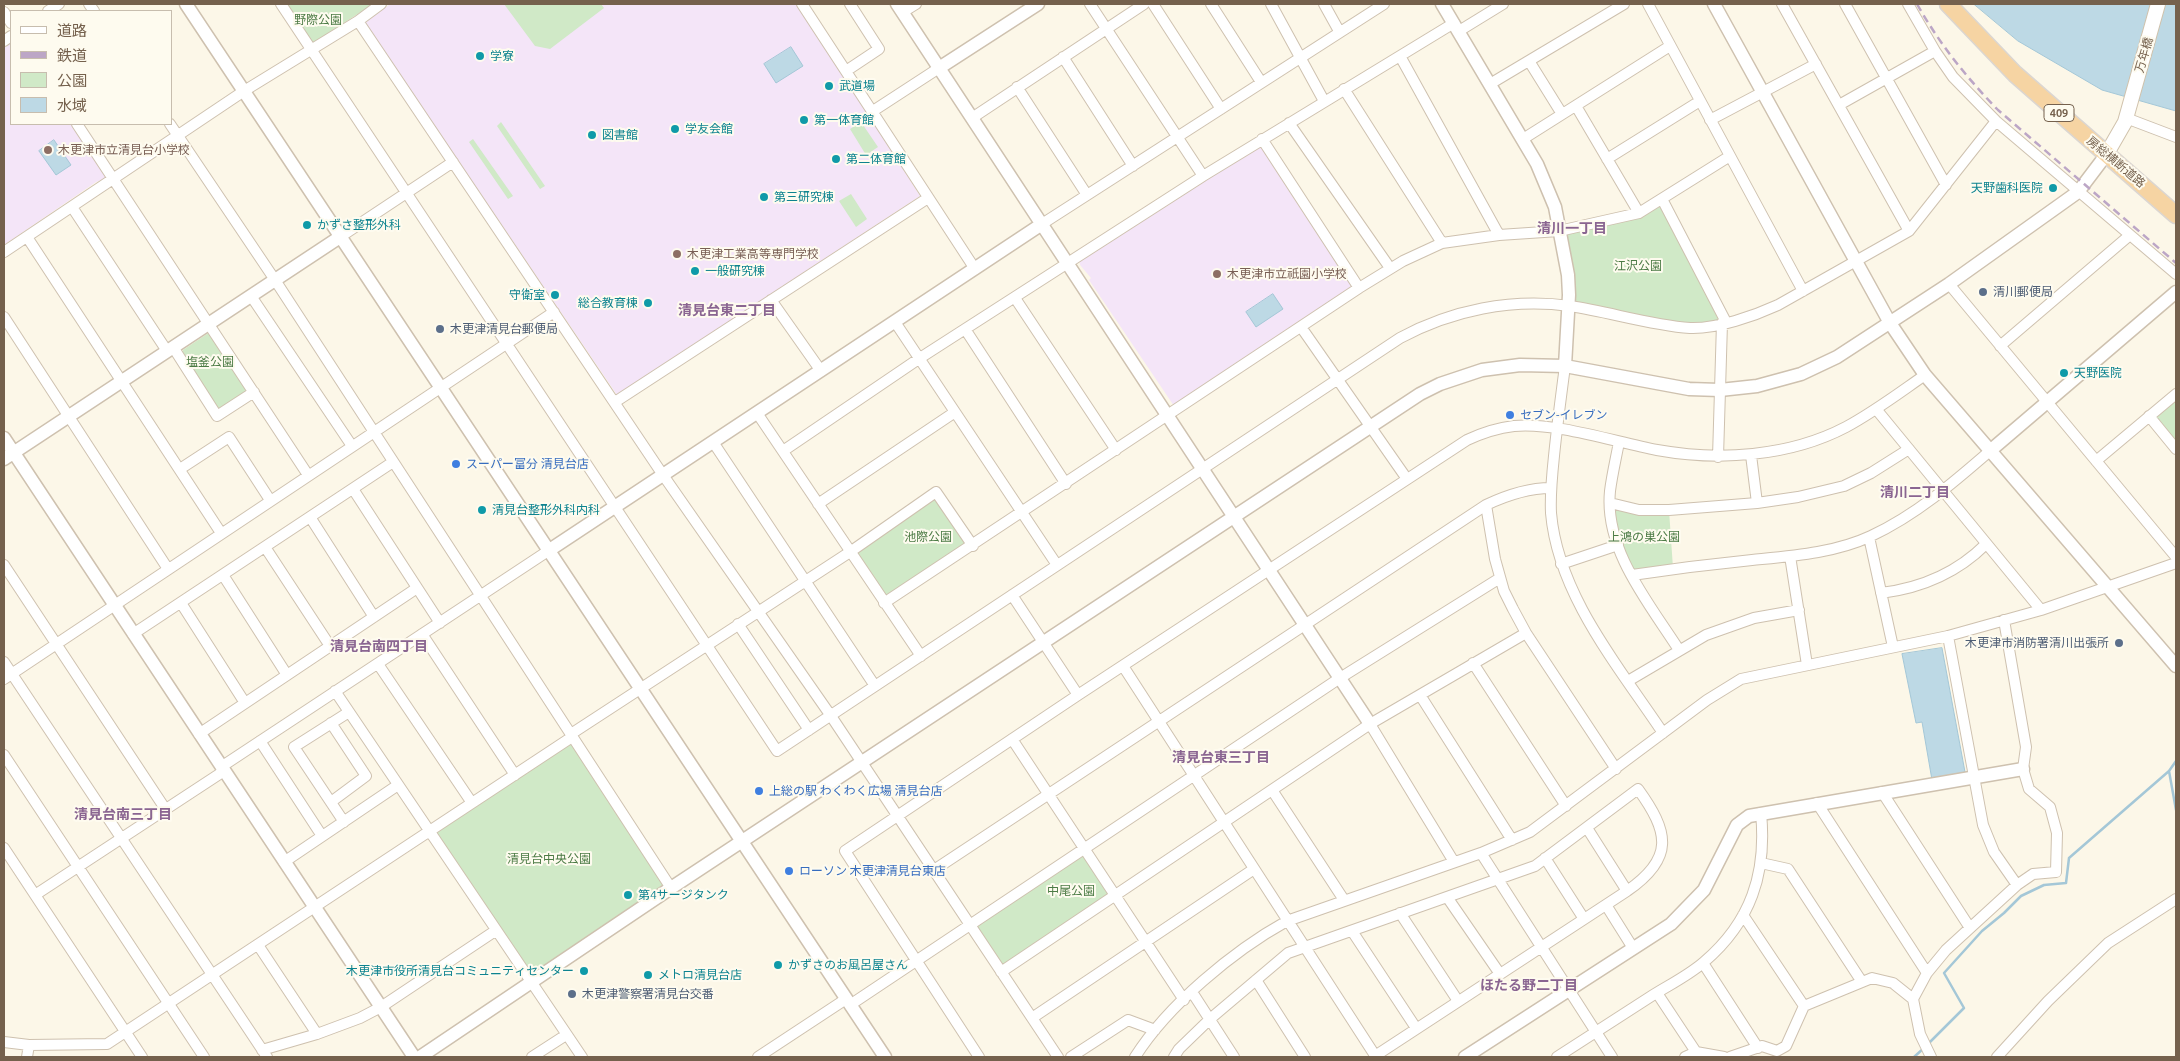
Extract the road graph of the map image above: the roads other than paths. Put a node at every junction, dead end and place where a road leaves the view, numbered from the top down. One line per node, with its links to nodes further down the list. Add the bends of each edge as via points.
1 (186, 4): 45 (street)
2 (281, 4): 31 (street)
3 (381, 4): 26 (street)
4 (802, 4): 39 (street)
5 (850, 4): 39 (street, via 879,49)
6 (916, 4): 25 (street)
7 (1038, 4): 38 (street)
8 (1090, 4): 28 (street)
9 (1144, 4): 28 (street)
10 (1153, 4): 51 (street)
11 (1211, 4): 41 (street)
12 (1270, 4): 35 (street)
13 (1324, 4): 29 (street)
14 (1383, 4): 29 (street)
15 (1442, 4): 27 (street)
16 (1503, 4): 27 (street)
17 (1624, 4): 36 (street)
18 (1648, 4): 30 (street)
19 (1714, 4): 46 (street)
20 (1782, 4): 37 (street)
21 (1845, 4): 40 (street)
22 (1908, 4): 32 (street)
23 (1948, 4): 66 (highway, 房総横断道路 / 409, via 2015,74)
24 (2158, 4): 53 (main road, 万年橋)
25 (900, 8): 38 (street)
26 (358, 21): 31 (street); 69 (street)
27 (1456, 27): 33 (street); 42 (street)
28 (1106, 28): 34 (street); 62 (street)
29 (1339, 31): 35 (street)
30 (1670, 46): 48 (street); 50 (street)
31 (312, 50): 45 (street); 75 (street)
32 (1935, 51): 40 (street); 57 (street, via 1953,78)
33 (1400, 56): 44 (street); 85 (street)
34 (1063, 57): 43 (street); 70 (street)
35 (1300, 57): 41 (street); 47 (street)
36 (1529, 61): 42 (street); 54 (street)
37 (1816, 64): 46 (street); 49 (street)
38 (939, 68): 52 (street); 55 (street)
39 (846, 71): 52 (street)
40 (1886, 78): 49 (street); 73 (street)
41 (1261, 82): 51 (street)
42 (1490, 84): 64 (street)
43 (1018, 87): 55 (street); 76 (street)
44 (1344, 89): 47 (street); 89 (street)
45 (244, 91): 61 (street); 87 (street)
46 (1762, 92): 56 (street); 91 (street)
47 (1324, 101): 58 (street)
48 (1700, 101): 56 (street); 68 (street)
49 (1839, 105): 84 (street)
50 (1576, 106): 54 (street); 68 (street)
51 (1221, 109): 62 (street)
52 (873, 111): 77 (street)
53 (2127, 112): 63 (street); 66 (main road, 万年橋)
54 (1562, 114): 64 (street)
55 (972, 118): 82 (street)
56 (1710, 120): 67 (street)
57 (1996, 121): 73 (street); 74 (street)
58 (1289, 123): 65 (street); 94 (street)
59 (79, 125): 72 (street)
60 (171, 125): 61 (street)
61 (178, 136): 72 (street); 96 (street)
62 (1178, 137): 70 (street); 71 (street)
63 (2176, 137)
64 (1522, 139): 83 (street, via 1545,183)
65 (1262, 140): 71 (street); 98 (street)
66 (2106, 155): 74 (street); 81 (highway, 房総横断道路 / 409)
67 (1730, 156): 78 (street); 99 (street)
68 (1607, 159): 80 (street)
69 (453, 162): 75 (street); 105 (street)
70 (1133, 166): 76 (street)
71 (1203, 176): 92 (street)
72 (114, 179): 79 (street); 108 (street)
73 (1946, 185): 84 (street)
74 (2078, 192): 86 (street); 97 (street)
75 (406, 193): 87 (street); 113 (street)
76 (1087, 195): 82 (street)
77 (928, 198): 93 (street); 103 (street)
78 (1662, 198): 80 (street); 109 (street)
79 (72, 207): 88 (street); 115 (street)
80 (1639, 213): 83 (street)
81 (2176, 215)
82 (1042, 224): 92 (street); 93 (street)
83 (1560, 231): 85 (street); 104 (street)
84 (1909, 231): 91 (street)
85 (1499, 235): 89 (street)
86 (2130, 235): 95 (street); 114 (street)
87 (340, 237): 96 (street); 122 (street)
88 (26, 238): 90 (street); 121 (street)
89 (1442, 244): 94 (street)
90 (4, 252)
91 (1855, 261): 99 (street); 110 (street)
92 (1068, 264): 102 (street); 132 (street)
93 (975, 268): 107 (street)
94 (1390, 268): 98 (street)
95 (2176, 274)
96 (275, 280): 101 (street); 136 (street)
97 (1949, 284): 110 (street); 114 (street)
98 (1359, 288): 111 (street)
99 (1803, 291): 109 (street, via 1756,315)
100 (2176, 292): 127 (street)
101 (251, 296): 108 (street); 140 (street)
102 (1015, 298): 112 (street); 143 (street)
103 (771, 300): 118 (street); 126 (street)
104 (1570, 306): 109 (street, via 1692,328); 117 (street); 120 (street, via 1528,304 1460,313 1407,334)
105 (554, 312): 113 (street); 126 (street)
106 (4, 317): 131 (street)
107 (895, 322): 116 (street); 118 (street)
108 (209, 323): 115 (street); 124 (street)
109 (1724, 323): 123 (street)
110 (1890, 324): 119 (street); 123 (street, via 1837,357 1801,374 1757,386)
111 (1302, 327): 120 (street); 132 (street)
112 (965, 330): 116 (street); 156 (street)
113 (506, 343): 122 (street); 165 (street)
114 (2000, 346): 127 (street)
115 (170, 349): 121 (street); 124 (street, via 217,416)
116 (920, 358): 129 (street); 145 (street)
117 (1565, 366): 123 (street, via 1689,389); 134 (street, via 1520,365 1482,370 1440,384); 135 (street)
118 (821, 371): 130 (street)
119 (1925, 375): 128 (street); 144 (street)
120 (1338, 380): 134 (street); 151 (street)
121 (122, 381): 131 (street); 152 (street)
122 (439, 387): 136 (street); 175 (street)
123 (1720, 390): 148 (street)
124 (254, 392): 153 (street)
125 (2176, 394): 133 (street)
126 (615, 402): 154 (street)
127 (2047, 402): 144 (street); 149 (street)
128 (1876, 410): 141 (street); 146 (street, via 1815,440)
129 (956, 412): 163 (street); 166 (street)
130 (757, 413): 138 (street); 145 (street)
131 (68, 416): 147 (street); 183 (street)
132 (1168, 416): 143 (street); 151 (street)
133 (2149, 416): 142 (street); 149 (street)
134 (1370, 425): 155 (street); 167 (street)
135 (1557, 429): 139 (street); 155 (street, via 1531,425 1483,433 1452,448); 157 (street)
136 (373, 431): 140 (street); 150 (street)
137 (4, 438): 147 (street)
138 (713, 442): 154 (street); 188 (street)
139 (1619, 442): 148 (street); 161 (street)
140 (352, 446): 153 (street)
141 (1909, 449): 159 (street); 162 (street, via 1844,486)
142 (2176, 449)
143 (1116, 450): 156 (street)
144 (1991, 450): 159 (street); 189 (street)
145 (783, 451): 163 (street)
146 (1751, 455): 148 (street); 162 (street)
147 (8, 456): 196 (street)
148 (1718, 457)
149 (2096, 461): 178 (street)
150 (393, 462): 158 (street); 193 (street)
151 (1202, 468): 167 (street); 182 (street)
152 (180, 470): 160 (street, via 229,438); 169 (street)
153 (308, 474): 160 (street)
154 (663, 475): 165 (street); 199 (street)
155 (1407, 479): 184 (street)
156 (1066, 484): 166 (street)
157 (1551, 488): 164 (street, via 1522,492); 180 (street, via 1554,533)
158 (353, 489): 168 (street); 190 (street)
159 (1943, 491): 170 (street, via 1908,516); 171 (street)
160 (270, 500): 169 (street)
161 (1610, 503): 162 (street, via 1639,510); 172 (street)
162 (1757, 503)
163 (818, 504): 176 (street)
164 (1486, 505): 187 (street, via 1490,540); 204 (street)
165 (615, 507): 175 (street); 211 (street)
166 (1023, 513): 173 (street); 182 (street)
167 (1233, 516): 184 (street); 209 (street)
168 (310, 518): 174 (street); 200 (street)
169 (221, 533): 183 (street)
170 (1869, 537): 177 (street); 191 (street)
171 (1986, 544): 191 (street, via 1962,566 1945,574 1917,586); 198 (street)
172 (1618, 545): 180 (street); 186 (street)
173 (973, 546): 176 (street, via 936,492); 195 (street)
174 (265, 547): 185 (street); 212 (street)
175 (548, 551): 193 (street); 227 (street)
176 (850, 552): 188 (street); 195 (street)
177 (1790, 556): 186 (street); 197 (street)
178 (2176, 557)
179 (2176, 563): 189 (street)
180 (1561, 564): 225 (street, via 1584,614)
181 (4, 565): 210 (street)
182 (1057, 565): 192 (street)
183 (168, 569): 196 (street)
184 (1269, 570): 204 (street); 220 (street)
185 (223, 575): 194 (street); 222 (street)
186 (1632, 575): 214 (street)
187 (1500, 578): 205 (street); 224 (street)
188 (805, 581): 199 (street); 226 (street)
189 (2108, 587): 198 (street); 221 (street)
190 (417, 588): 200 (street); 202 (street)
191 (1881, 593): 213 (street)
192 (1012, 595): 209 (street); 215 (street)
193 (480, 596): 202 (street); 240 (street)
194 (180, 603): 206 (street); 231 (street)
195 (884, 603): 215 (street)
196 (114, 605): 206 (street); 210 (street)
197 (1799, 610): 214 (street, via 1754,618 1706,635); 219 (street)
198 (2041, 610): 201 (street)
199 (758, 612): 203 (street); 233 (street)
200 (374, 617): 212 (street)
201 (2004, 620): 208 (street); 247 (street, via 2026,747)
202 (440, 623): 207 (street)
203 (738, 624): 211 (street); 237 (street)
204 (1305, 624): 224 (street); 234 (street)
205 (1526, 633): 217 (street); 246 (street)
206 (133, 634): 239 (street)
207 (422, 634): 218 (street); 248 (street)
208 (1948, 636): 213 (street); 250 (street)
209 (1043, 642): 229 (street); 244 (street)
210 (56, 644): 223 (street); 259 (street)
211 (707, 645): 227 (street); 237 (street, via 778,751)
212 (330, 646): 222 (street)
213 (1893, 648): 219 (street)
214 (1679, 650): 225 (street)
215 (921, 656): 226 (street)
216 (4, 662): 223 (street)
217 (1474, 663): 230 (street); 258 (street)
218 (378, 664): 228 (street); 256 (street)
219 (1807, 665): 238 (street, via 1741,680 1714,695)
220 (1123, 666): 229 (street); 234 (street)
221 (2176, 666)
222 (287, 675): 231 (street)
223 (8, 677): 267 (street)
224 (1340, 678): 236 (street); 249 (street)
225 (1628, 681): 238 (street)
226 (875, 686): 233 (street)
227 (640, 688): 240 (street); 269 (street)
228 (335, 691): 232 (street); 242 (street)
229 (1078, 695): 241 (street)
230 (1420, 695): 236 (street); 268 (street)
231 (245, 703): 239 (street)
232 (349, 712): 235 (street); 251 (street)
233 (831, 716): 237 (street); 244 (street)
234 (1158, 721): 249 (street); 254 (street)
235 (331, 723): 255 (street, via 366,776); 255 (street, via 294,747)
236 (1370, 724): 252 (street); 275 (street)
237 (809, 730)
238 (1664, 733): 246 (street)
239 (199, 734): 245 (street)
240 (571, 736): 248 (street); 283 (street)
241 (1012, 739): 254 (street); 261 (street)
242 (260, 741): 245 (street); 266 (street)
243 (4, 755): 278 (street)
244 (862, 762): 261 (street); 269 (street)
245 (223, 769): 259 (street); 274 (street)
246 (1616, 769): 258 (street)
247 (2022, 769): 250 (street); 282 (street, via 2029,789 2050,807 2057,833 2056,872 2033,874)
248 (515, 775): 256 (street)
249 (1194, 776): 263 (street); 271 (street)
250 (1975, 777): 253 (street); 282 (street, via 1988,839)
251 (398, 786): 262 (street); 265 (street)
252 (1272, 790): 263 (street); 289 (street)
253 (1882, 792): 257 (street); 297 (street)
254 (1048, 794): 271 (street); 280 (street)
255 (331, 802): 262 (street)
256 (472, 803): 265 (street)
257 (1818, 803): 260 (street); 308 (street)
258 (1566, 806): 268 (street, via 1530,832)
259 (166, 810): 267 (street)
260 (1761, 813): 276 (street); 304 (street, via 1737,825 1711,878 1694,901 1671,924)
261 (898, 816): 280 (street); 305 (street, via 845,851)
262 (344, 822): 266 (street)
263 (1224, 822): 279 (street); 286 (street)
264 (1587, 828): 273 (street); 284 (street); 284 (street, via 1638,789 1655,812 1663,837 1657,862 1651,873)
265 (429, 832): 291 (street); 298 (street)
266 (322, 836): 274 (street)
267 (121, 839): 278 (street); 310 (street)
268 (1512, 840): 272 (street)
269 (742, 843): 283 (street); 320 (street)
270 (4, 848): 277 (street)
271 (1085, 849): 286 (street); 296 (street)
272 (1481, 853): 275 (street); 281 (street)
273 (1545, 858): 281 (street, via 1535,866); 294 (street)
274 (284, 862): 291 (street)
275 (1454, 862): 289 (street)
276 (1761, 863): 293 (street, via 1757,884); 312 (street, via 1788,869)
277 (8, 864): 285 (street)
278 (78, 867): 285 (street); 321 (street)
279 (1254, 868): 295 (street); 300 (street)
280 (934, 870): 296 (street)
281 (1498, 878): 287 (street); 302 (street)
282 (2017, 885): 297 (street)
283 (671, 888): 313 (street)
284 (1628, 891): 290 (street)
285 (35, 895): 328 (street)
286 (1116, 895): 300 (street); 307 (street)
287 (1447, 897): 292 (street); 309 (street)
288 (2176, 899): 361 (street, via 2108,943)
289 (1344, 900): 295 (street)
290 (1606, 905): 294 (street); 304 (street)
291 (314, 907): 301 (street); 323 (street)
292 (1400, 914): 299 (street); 319 (street)
293 (1743, 915): 306 (street, via 1730,936); 322 (street)
294 (1584, 919): 302 (street)
295 (1287, 921): 303 (street); 315 (street, via 1247,945)
296 (970, 925): 305 (street); 307 (street)
297 (1970, 928): 308 (street)
298 (495, 931): 313 (street); 323 (street)
299 (1352, 931): 303 (street); 326 (street)
300 (1146, 941): 318 (street); 324 (street)
301 (258, 945): 310 (street); 330 (street)
302 (1541, 947): 309 (street); 314 (street)
303 (1305, 948): 311 (street, via 1288,953); 337 (street)
304 (1633, 948): 314 (street)
305 (916, 961): 320 (street); 347 (street)
306 (1703, 963): 316 (street); 334 (street)
307 (1002, 972): 324 (street)
308 (1927, 973): 317 (street)
309 (1500, 974): 319 (street)
310 (212, 975): 321 (street); 336 (street)
311 (1256, 980): 325 (street); 353 (street)
312 (1862, 982): 317 (street, via 1872,978 1893,983); 322 (street)
313 (530, 984): 331 (street); 342 (street)
314 (1568, 989): 329 (street); 354 (street)
315 (1192, 992): 318 (street); 325 (street)
316 (1658, 992): 329 (street); 335 (street)
317 (1913, 999): 360 (street, via 1920,1034)
318 (1184, 1000): 327 (street)
319 (1458, 1001): 326 (street)
320 (848, 1002): 345 (street); 346 (street)
321 (168, 1003): 328 (street); 340 (street)
322 (1804, 1006): 334 (street, via 1786,1046 1777,1051 1762,1046)
323 (381, 1007): 330 (street); 341 (street)
324 (1032, 1018): 348 (street)
325 (1210, 1019): 351 (street); 352 (street)
326 (1416, 1028): 337 (street)
327 (1155, 1030): 349 (street, via 1128,1020); 350 (street)
328 (125, 1032): 333 (street, via 107,1044); 339 (street)
329 (1596, 1032): 355 (street); 356 (street)
330 (317, 1034): 336 (street)
331 (566, 1035): 343 (street); 344 (street)
332 (4, 1042): 333 (street)
333 (29, 1045): 338 (street)
334 (1758, 1048): 359 (street)
335 (1696, 1052): 357 (street); 358 (street)
336 (264, 1054)
337 (1375, 1056)
338 (27, 1057)
339 (142, 1057)
340 (204, 1057)
341 (414, 1057)
342 (420, 1057)
343 (532, 1057)
344 (582, 1057)
345 (758, 1057)
346 (885, 1057)
347 (979, 1057)
348 (1058, 1057)
349 (1071, 1057)
350 (1134, 1057)
351 (1174, 1057)
352 (1234, 1057)
353 (1306, 1057)
354 (1465, 1057)
355 (1557, 1057)
356 (1612, 1057)
357 (1685, 1057)
358 (1724, 1057)
359 (1730, 1057)
360 (1931, 1057)
361 (1996, 1057)

